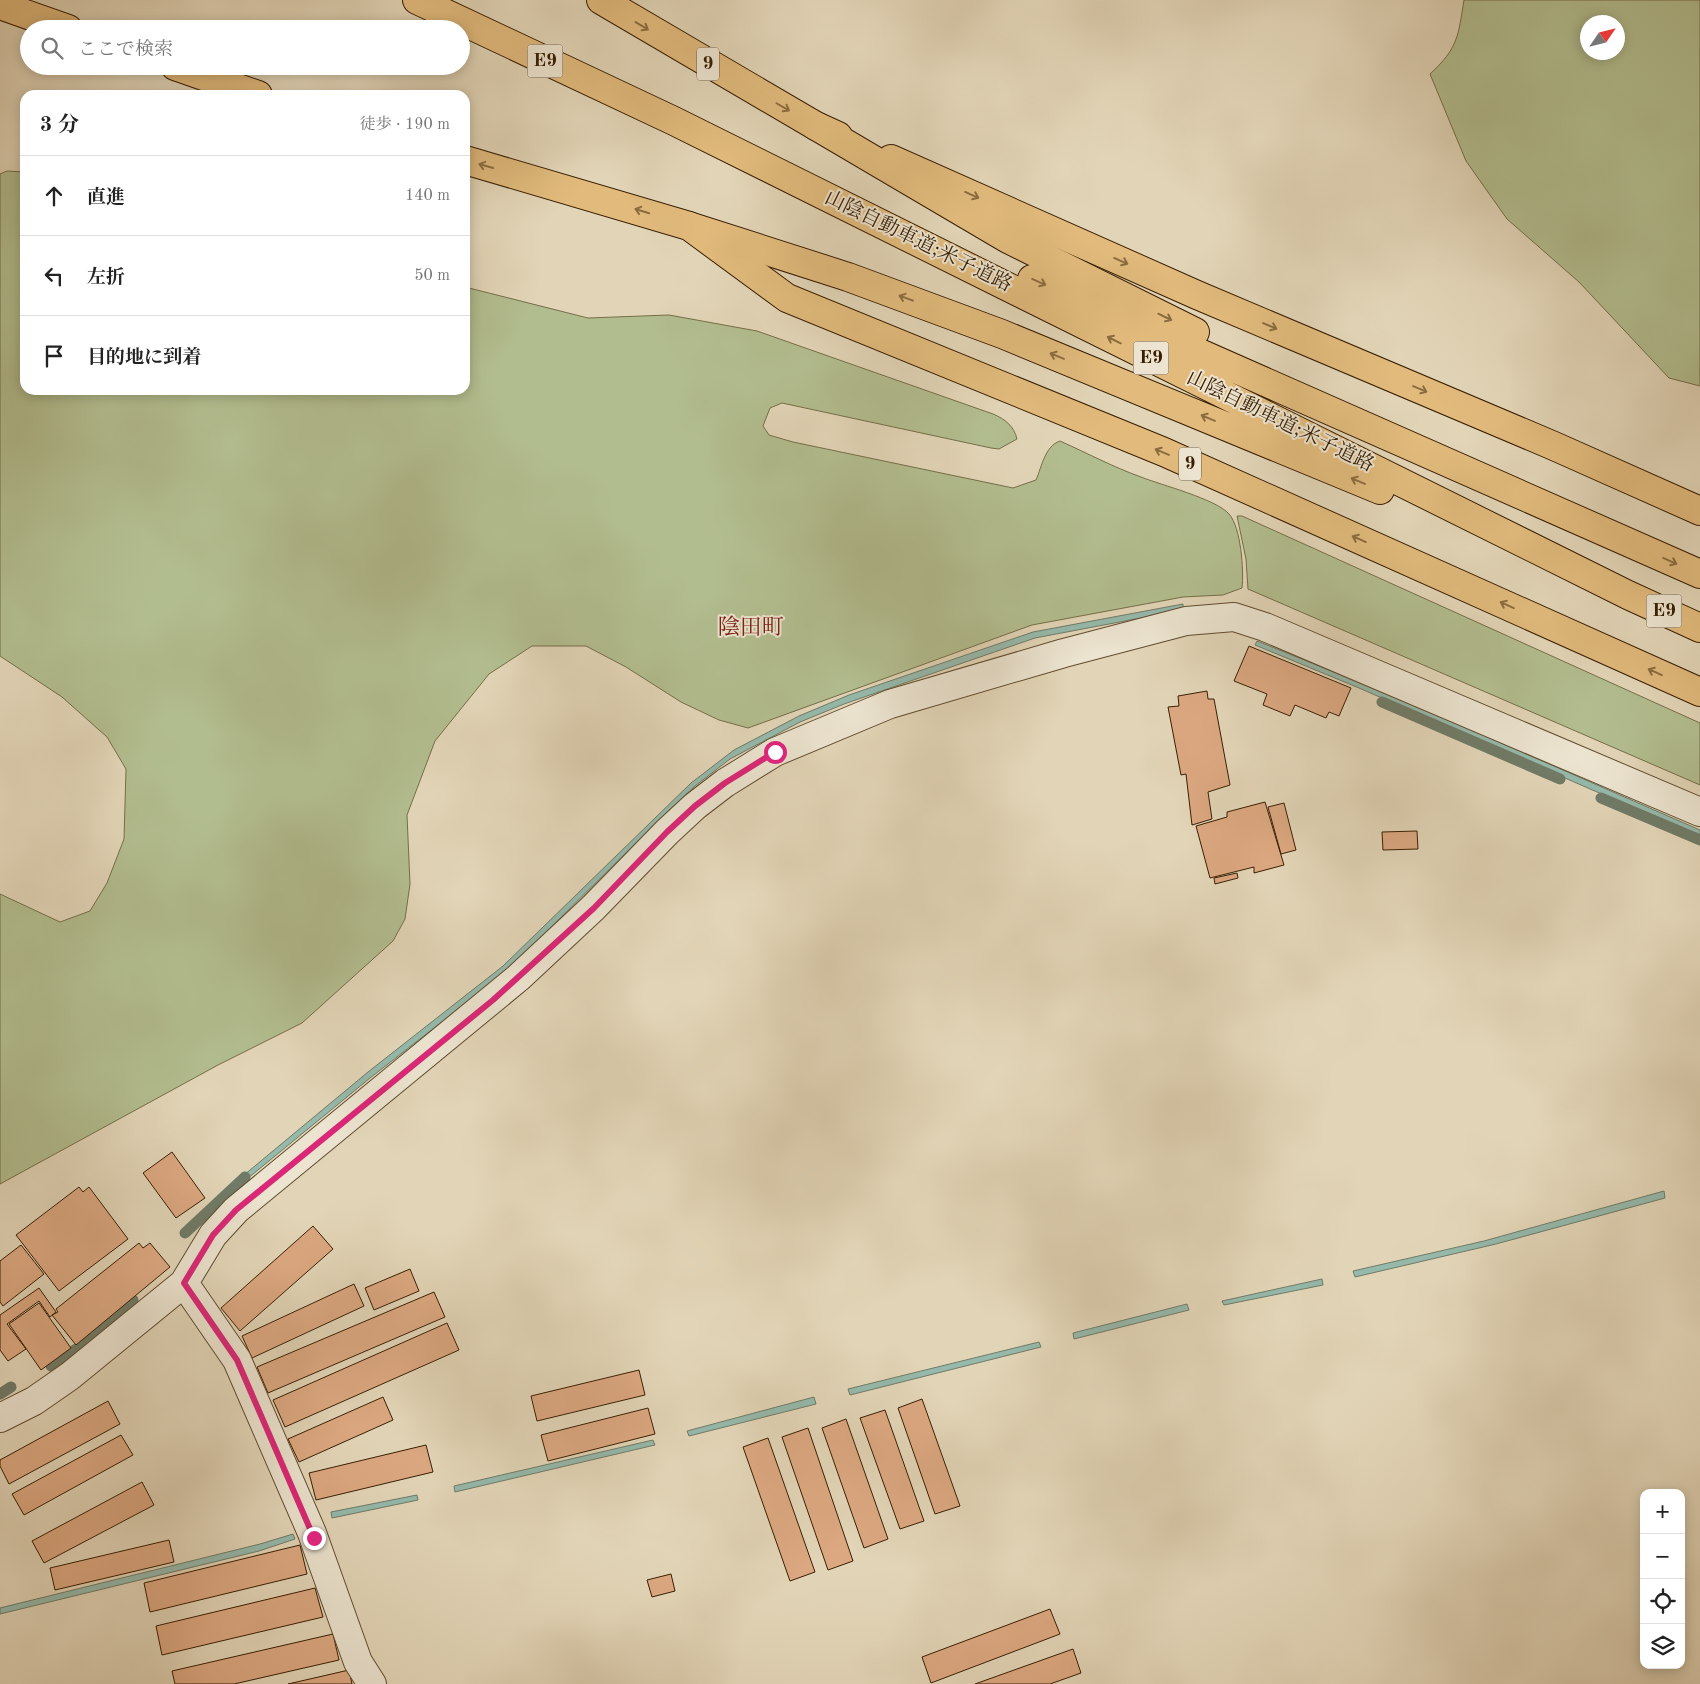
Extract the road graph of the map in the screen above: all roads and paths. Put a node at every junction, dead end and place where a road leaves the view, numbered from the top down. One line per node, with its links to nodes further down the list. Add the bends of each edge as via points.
1 (417, 0): 5 (highway, 山陰自動車道;米子道路 / E9)
2 (600, 0): 10 (highway, 9, one-way to 10)
3 (0, 5): 4 (highway)
4 (42, 20)
5 (459, 20)
6 (470, 25): 9 (highway, 山陰自動車道;米子道路 / E9)
7 (201, 75): 8 (highway)
8 (244, 90)
9 (674, 121): 14 (highway, 山陰自動車道;米子道路 / E9, one-way to 14); 16 (highway, 山陰自動車道;米子道路 / E9, one-way to 9)
10 (816, 126): 13 (highway, 9, one-way to 13, via 1197,295); 14 (highway, one-way to 14, via 1008,239)
11 (470, 161): 12 (highway, 9, one-way to 11)
12 (689, 226): 16 (highway, one-way to 12, via 1002,334 848,277); 18 (highway, 9, one-way to 12, via 1164,452 787,298)
13 (1700, 511)
14 (1640, 547): 15 (highway, 山陰自動車道;米子道路 / E9, one-way to 15)
15 (1700, 574)
16 (1628, 594): 17 (highway, 山陰自動車道;米子道路 / E9)
17 (1700, 628)
18 (1700, 692)
19 (1700, 812): 20 (street, via 1265,627 1234,617 1186,621 890,704 775,752 695,806 594,908 512,984 236,1210 213,1235)
20 (184, 1283): 21 (street, via 70,1376 34,1401); 22 (street, via 237,1360 312,1533 358,1662)
21 (0, 1418)
22 (372, 1684)

